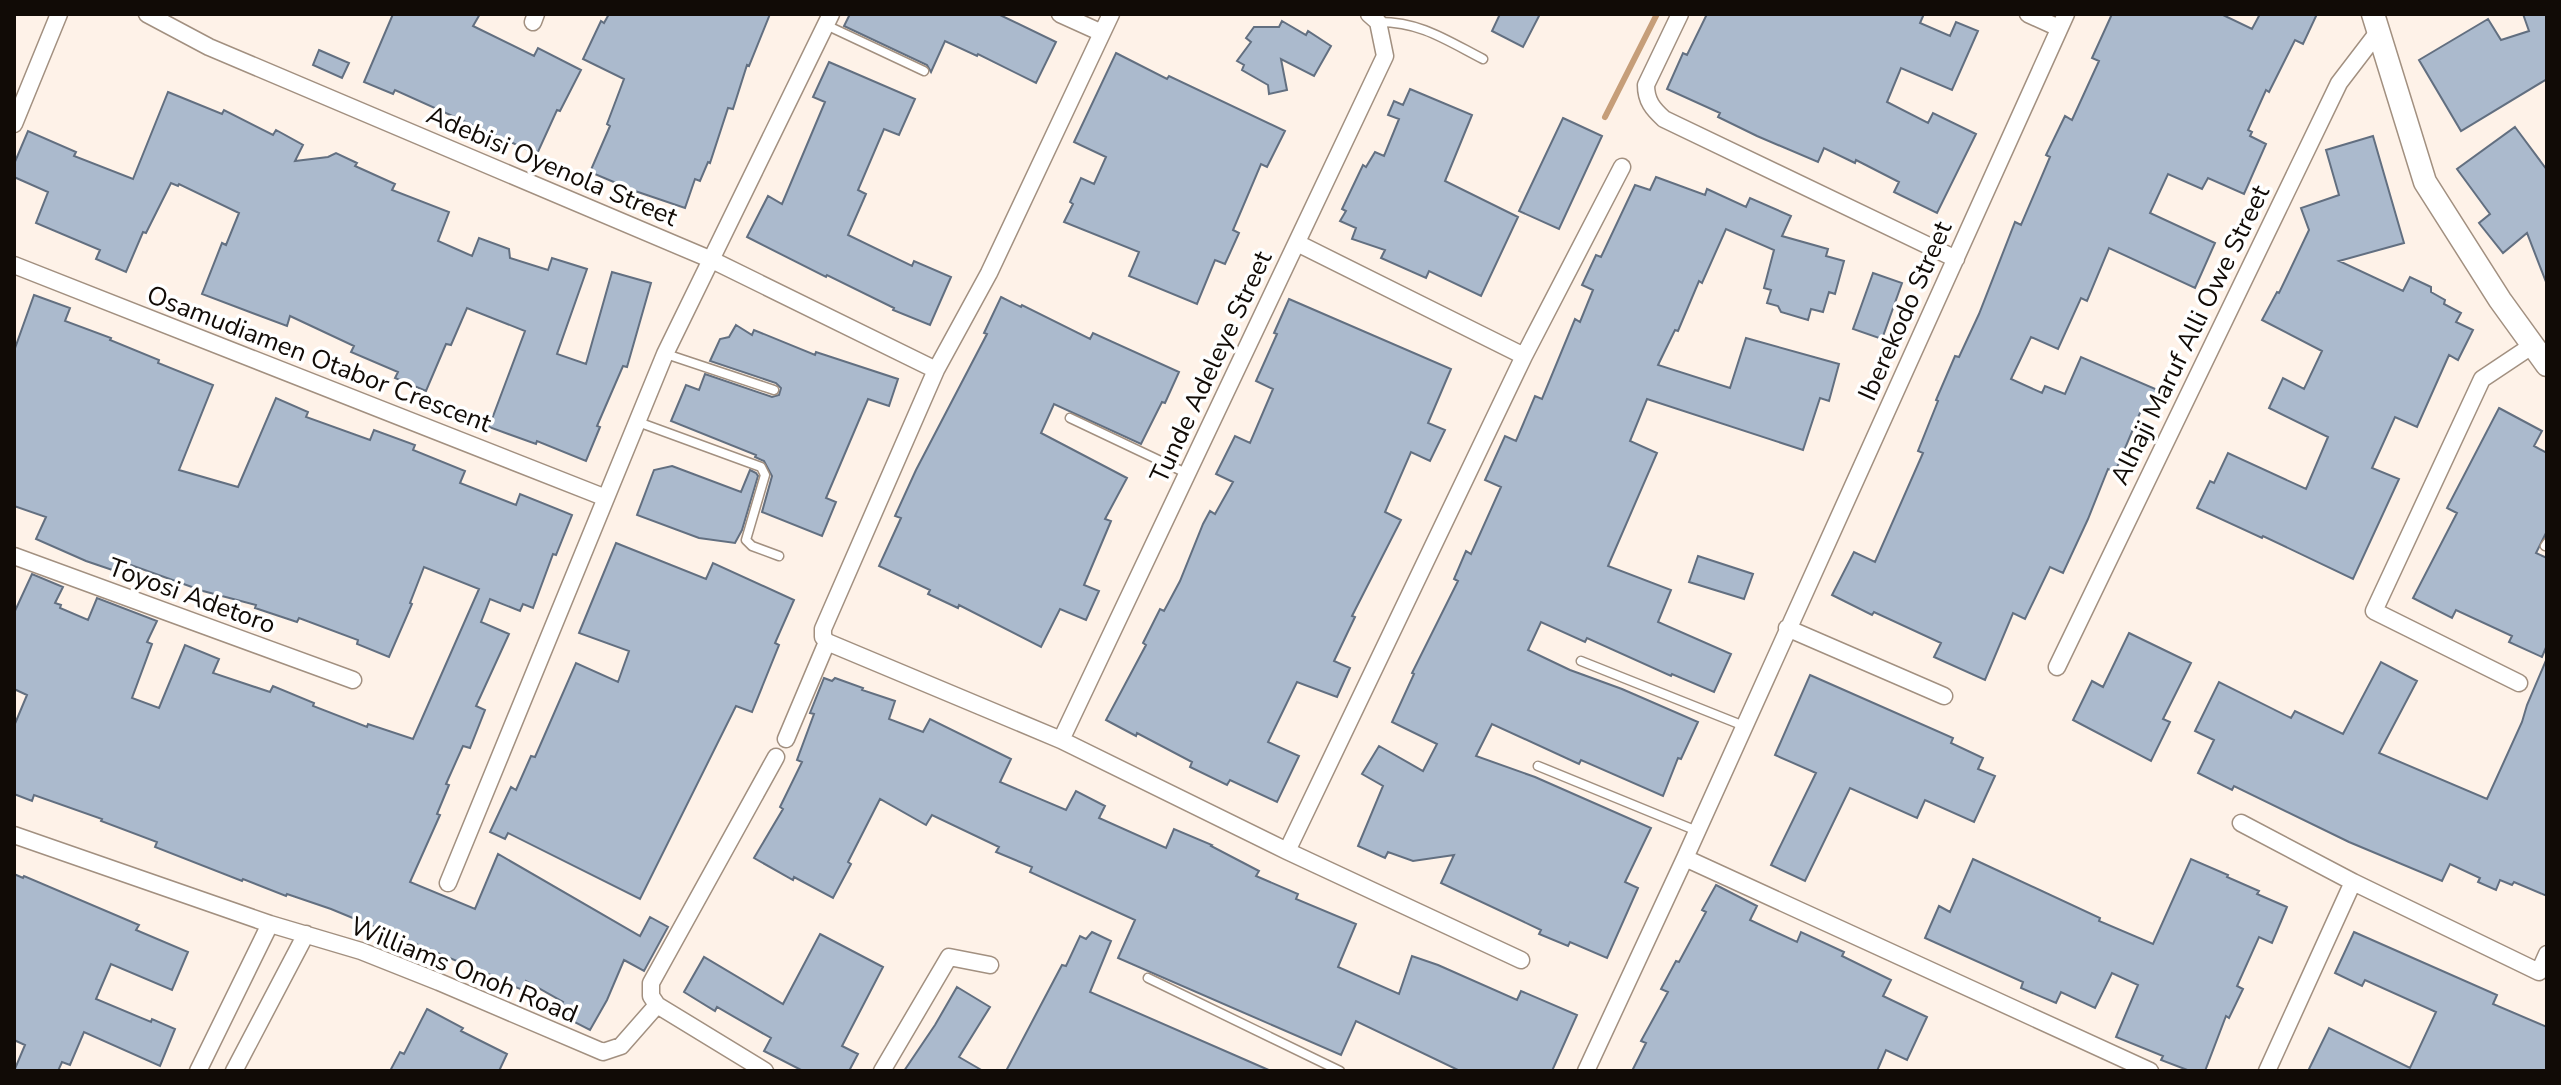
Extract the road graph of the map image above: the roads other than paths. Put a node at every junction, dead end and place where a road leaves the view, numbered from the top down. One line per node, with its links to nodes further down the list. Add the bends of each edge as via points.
1 (59, 14): 14 (street)
2 (147, 14): 19 (street, Adebisi Oyenola Street, via 209,47)
3 (1060, 14): 11 (street)
4 (1111, 14): 11 (street)
5 (1680, 14): 18 (street, via 1646,85 1646,98 1664,119)
6 (2028, 14): 9 (street)
7 (1373, 18): 12 (lane, via 1425,29); 17 (street, Tunde Adeleye Street, via 1385,56)
8 (828, 19): 13 (lane); 19 (street)
9 (2062, 21): 18 (street, Iberekodo Street)
10 (2376, 23): 21 (street, via 2425,182); 36 (street, Alhaji Maruf Alli Owe Street, via 2339,83)
11 (1102, 33): 25 (street, via 989,273)
12 (1483, 59)
13 (924, 71)
14 (20, 98): 15 (street)
15 (14, 124)
16 (1622, 167): 23 (street)
17 (1297, 243): 23 (street); 29 (street, Tunde Adeleye Street)
18 (1956, 259): 33 (street, Iberekodo Street)
19 (712, 260): 22 (street); 25 (street, Adebisi Oyenola Street)
20 (14, 265): 30 (street, Osamudiamen Otabor Crescent)
21 (2533, 345): 24 (street); 38 (street, via 2482,379 2374,611)
22 (665, 354): 26 (lane); 28 (street)
23 (1524, 356): 48 (street)
24 (2547, 365)
25 (936, 370): 34 (street, via 823,629)
26 (774, 390)
27 (1070, 418): 29 (lane)
28 (638, 422): 30 (street); 32 (lane, via 761,467 765,475 746,540)
29 (1187, 474): 42 (street, Tunde Adeleye Street)
30 (606, 498): 51 (street)
31 (14, 556): 37 (street, Toyosi Adetoro)
32 (779, 556)
33 (1787, 628): 39 (street); 40 (street, Iberekodo Street)
34 (827, 642): 41 (street); 42 (street)
35 (1581, 661): 40 (lane)
36 (2057, 667)
37 (353, 680)
38 (2519, 683)
39 (1944, 696)
40 (1744, 726): 46 (street, Iberekodo Street)
41 (786, 739)
42 (1061, 740): 48 (street)
43 (776, 757): 59 (street, via 651,983)
44 (1538, 766): 46 (lane)
45 (2241, 823): 50 (street)
46 (1697, 831): 49 (street, Iberekodo Street)
47 (14, 835): 52 (street, Williams Onoh Road)
48 (1287, 851): 55 (street)
49 (1685, 858): 65 (street, Iberekodo Street); 66 (street)
50 (2353, 882): 57 (street); 67 (street)
51 (448, 883)
52 (270, 924): 53 (street, Williams Onoh Road); 60 (street)
53 (306, 934): 59 (street, Williams Onoh Road, via 361,951 603,1052 621,1046); 61 (street)
54 (2547, 954): 57 (street)
55 (1521, 960)
56 (990, 965): 63 (street, via 949,957)
57 (2543, 974)
58 (1148, 978): 64 (lane)
59 (657, 1005): 62 (street)
60 (198, 1071)
61 (234, 1071)
62 (765, 1071)
63 (882, 1071)
64 (1340, 1071)
65 (1586, 1071)
66 (2150, 1071)
67 (2267, 1071)

